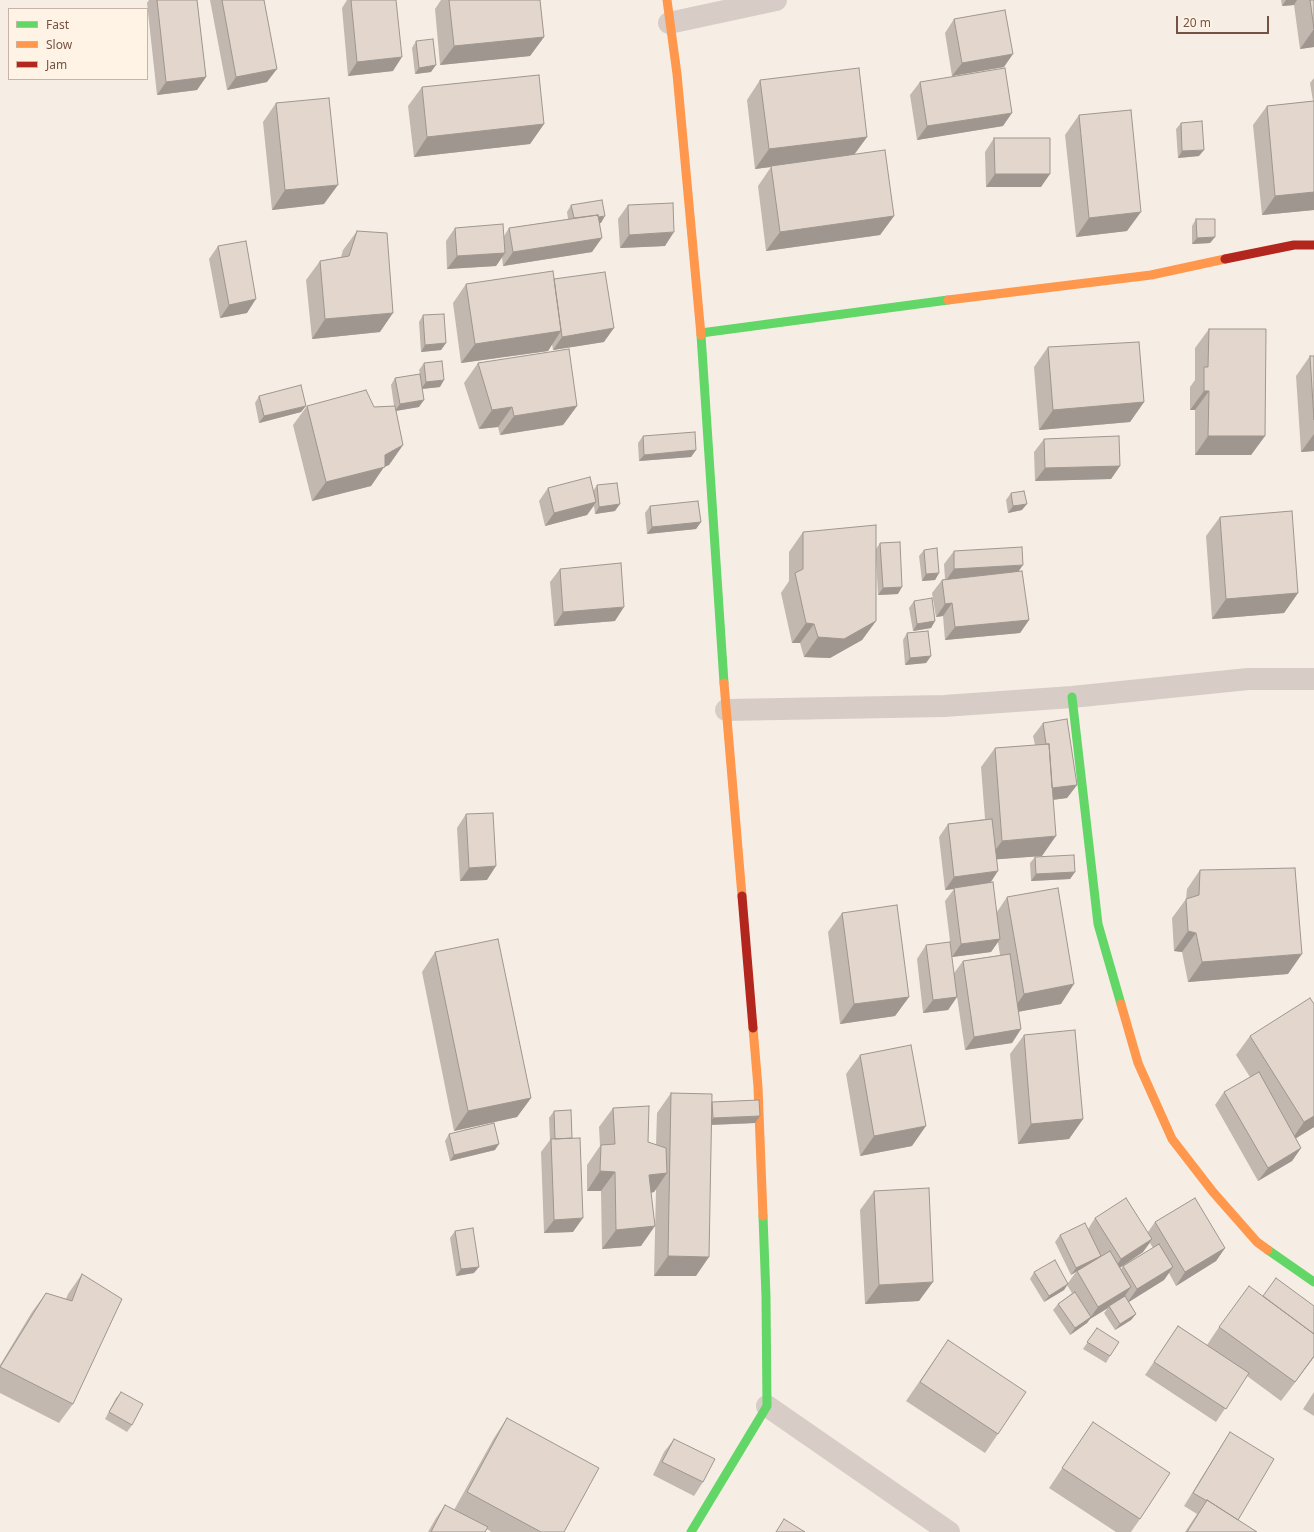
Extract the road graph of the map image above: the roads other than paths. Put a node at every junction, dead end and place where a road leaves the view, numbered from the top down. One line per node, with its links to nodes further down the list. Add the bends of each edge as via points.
1 (667, 0): 3 (street)
2 (776, 0): 3 (street)
3 (669, 23): 5 (street, via 677,74)
4 (1314, 245): 5 (street, via 1294,245 1151,275 887,307)
5 (701, 333): 8 (street)
6 (1314, 679): 7 (street, via 1248,679)
7 (1072, 697): 8 (street, via 944,706); 9 (street, via 1098,924 1138,1063 1172,1139 1213,1192 1258,1242)
8 (726, 710): 10 (street, via 758,1087 766,1297)
9 (1314, 1282)
10 (767, 1406): 11 (street); 12 (street)
11 (691, 1532)
12 (949, 1532)

